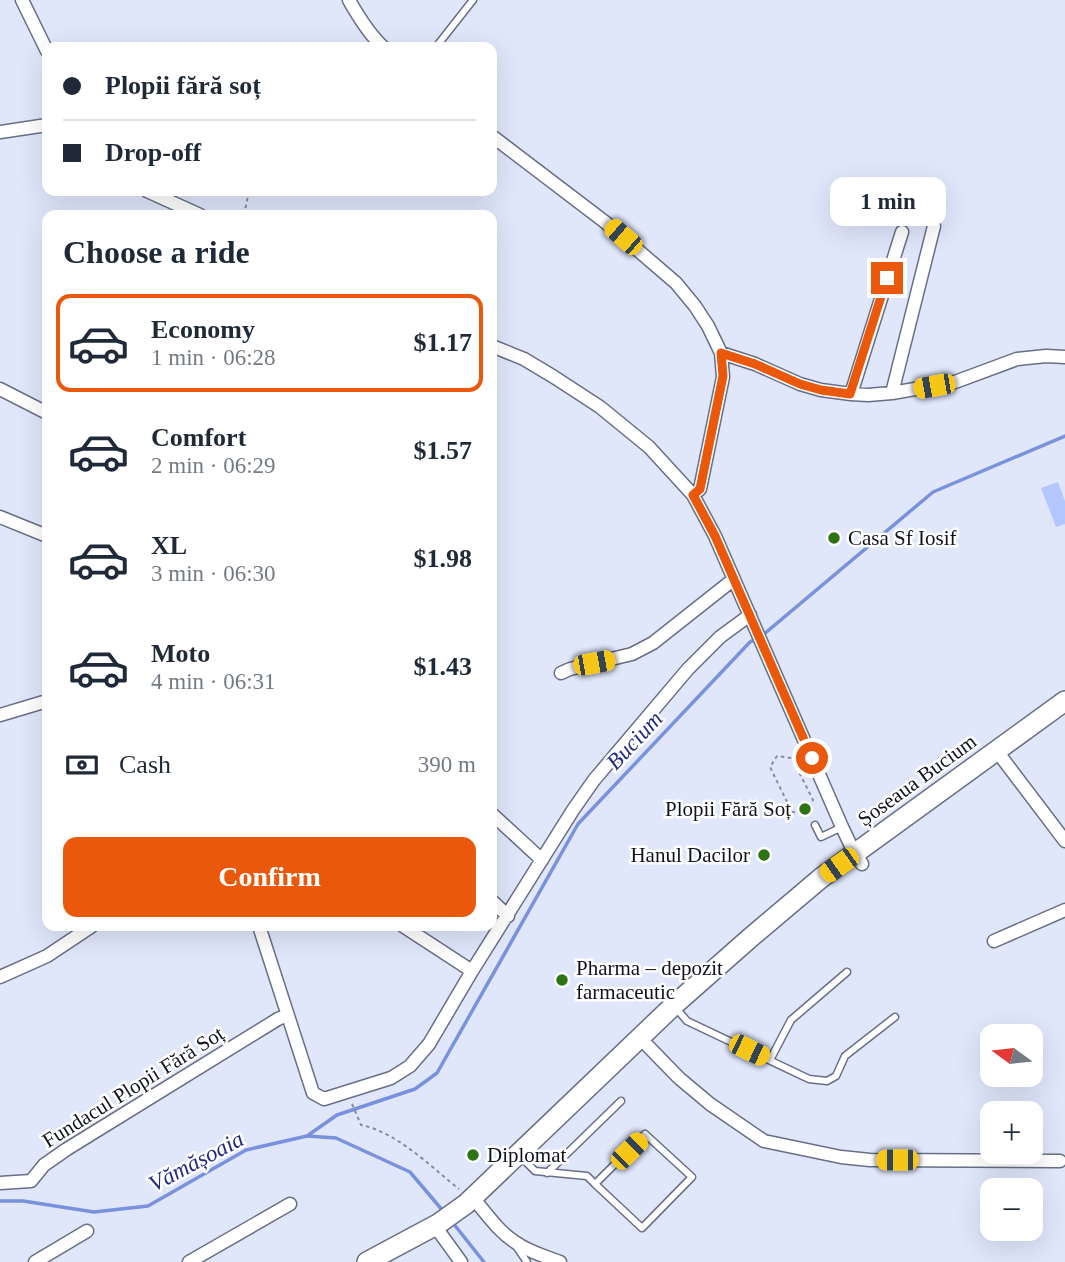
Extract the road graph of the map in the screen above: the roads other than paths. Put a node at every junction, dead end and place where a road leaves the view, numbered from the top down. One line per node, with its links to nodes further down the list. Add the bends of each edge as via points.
1 (22, 0): 4 (street)
2 (349, 0): 5 (street)
3 (473, 0): 6 (lane)
4 (43, 42)
5 (379, 42)
6 (440, 42)
7 (42, 126): 8 (street)
8 (0, 132)
9 (497, 140): 15 (street, via 606,222 676,284 695,306)
10 (159, 196): 11 (street)
11 (189, 210)
12 (934, 226): 18 (street)
13 (902, 232): 19 (street)
14 (497, 348): 21 (street, via 524,359 600,407 649,447)
15 (721, 353): 19 (street, via 810,387); 21 (street, via 718,409 700,489)
16 (1065, 357): 18 (street, via 1017,359 955,382)
17 (0, 389): 20 (street)
18 (892, 393): 19 (street)
19 (850, 394)
20 (42, 410)
21 (693, 495): 24 (street)
22 (0, 517): 23 (street)
23 (42, 534)
24 (734, 579): 25 (street); 26 (street, via 653,643 632,654)
25 (750, 615): 34 (street); 37 (street, via 688,669 594,780)
26 (561, 673)
27 (1065, 701): 31 (main road, Șoseaua Bucium)
28 (42, 702): 29 (street)
29 (0, 715)
30 (1065, 715): 31 (main road, Șoseaua Bucium)
31 (999, 755): 35 (street); 36 (main road, Șoseaua Bucium)
32 (497, 819): 37 (street)
33 (815, 825): 34 (lane, via 821,837)
34 (842, 827): 36 (street)
35 (1065, 841)
36 (859, 858): 48 (main road, Șoseaua Bucium, via 821,878 750,938)
37 (542, 860): 40 (street)
38 (497, 906): 40 (street)
39 (1065, 910): 44 (street)
40 (508, 916): 45 (street)
41 (84, 931): 47 (street, via 47,956)
42 (261, 931): 49 (street)
43 (411, 931): 45 (street)
44 (994, 942)
45 (472, 971): 49 (street, via 429,1044 410,1066 391,1078 324,1099 313,1093)
46 (847, 972): 52 (lane, via 791,1020)
47 (0, 977)
48 (677, 1011): 51 (main road, Șoseaua Bucium); 52 (lane, via 687,1021)
49 (287, 1015): 57 (street, Fundacul Plopii Fără Soț, via 67,1149 31,1181)
50 (895, 1017): 52 (lane, via 845,1056 836,1076 827,1081 809,1079)
51 (644, 1042): 54 (street, via 710,1104 764,1141 870,1160); 55 (main road, Șoseaua Bucium); 60 (main road, Șoseaua Bucium)
52 (770, 1060)
53 (621, 1101): 56 (lane)
54 (1060, 1161)
55 (526, 1162): 56 (lane, via 535,1171); 60 (main road, Șoseaua Bucium)
56 (547, 1173): 58 (lane, via 587,1176)
57 (0, 1183)
58 (595, 1184): 58 (lane, via 645,1134 692,1177 642,1228)
59 (290, 1203): 65 (street)
60 (472, 1204): 61 (main road, Șoseaua Bucium); 63 (street)
61 (440, 1229): 66 (main road, Șoseaua Bucium); 67 (main road, Șoseaua Bucium); 68 (street)
62 (87, 1231): 64 (street)
63 (513, 1242): 69 (lane); 70 (street)
64 (35, 1262)
65 (190, 1262)
66 (367, 1262)
67 (393, 1262)
68 (461, 1262)
69 (527, 1262)
70 (560, 1262)

